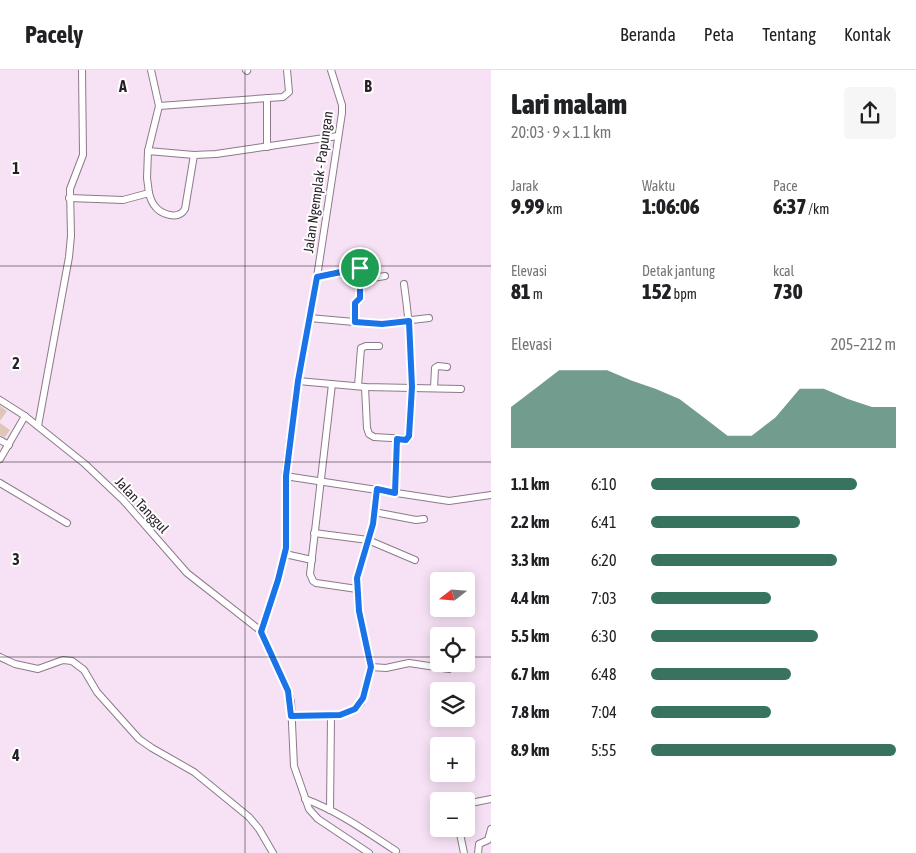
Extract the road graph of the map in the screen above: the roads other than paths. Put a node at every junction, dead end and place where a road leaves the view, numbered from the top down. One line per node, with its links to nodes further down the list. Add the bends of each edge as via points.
1 (82, 70): 12 (street, via 83,155 70,184)
2 (151, 70): 6 (street)
3 (287, 70): 5 (street, via 288,94)
4 (331, 70): 7 (street, Jalan Ngemplak - Papungan, via 342,109)
5 (267, 98): 6 (street); 8 (street)
6 (159, 106): 9 (street)
7 (338, 136): 8 (street); 14 (street, Jalan Ngemplak - Papungan)
8 (267, 147): 10 (street)
9 (148, 151): 10 (street); 11 (street)
10 (194, 155): 11 (street, via 182,213 172,215 157,209)
11 (149, 193): 12 (street, via 122,200)
12 (69, 198): 31 (street, via 69,257)
13 (385, 276): 15 (street)
14 (317, 277): 15 (street, via 360,268); 17 (street, Jalan Ngemplak - Papungan)
15 (360, 280): 20 (street)
16 (404, 284): 19 (street)
17 (310, 318): 20 (street); 23 (street, Jalan Ngemplak - Papungan)
18 (429, 318): 19 (street)
19 (409, 321): 20 (street); 26 (street)
20 (355, 322)
21 (379, 346): 25 (street, via 366,346 361,350)
22 (447, 367): 27 (street, via 435,368)
23 (298, 381): 24 (street); 36 (street, Jalan Ngemplak - Papungan)
24 (332, 384): 25 (street); 37 (street)
25 (362, 386): 26 (street); 32 (street, via 369,434)
26 (412, 387): 27 (street); 32 (street, via 409,436 406,440)
27 (434, 388): 28 (street)
28 (461, 389)
29 (0, 400): 30 (street, Jalan Tanggul)
30 (25, 416): 31 (street, Jalan Tanggul); 34 (street)
31 (38, 426): 51 (street, Jalan Tanggul, via 123,500 187,573)
32 (397, 439): 40 (street)
33 (0, 440): 34 (street)
34 (9, 445): 35 (street)
35 (0, 459)
36 (286, 476): 37 (street); 47 (street, Jalan Ngemplak - Papungan)
37 (320, 481): 39 (street); 45 (street)
38 (0, 483): 44 (street)
39 (377, 489): 40 (street); 42 (street)
40 (395, 493): 41 (street, via 449,501)
41 (491, 495)
42 (374, 512): 43 (street); 46 (street)
43 (424, 519)
44 (67, 523)
45 (314, 533): 46 (street); 48 (street)
46 (368, 540): 49 (street); 50 (street)
47 (285, 554): 48 (street); 51 (street, Jalan Ngemplak - Papungan)
48 (312, 560): 50 (street, via 310,574 316,584)
49 (415, 560)
50 (357, 589): 54 (street)
51 (261, 632): 55 (street, via 288,691)
52 (0, 657): 64 (street, via 38,668 63,660 72,661 84,670 97,692 139,739 194,772 249,816)
53 (430, 666): 54 (street, via 410,663 386,668)
54 (371, 667): 56 (street, via 360,703 350,711)
55 (291, 716): 56 (street); 59 (street, via 294,766)
56 (331, 716): 60 (street)
57 (491, 799): 58 (street)
58 (475, 802)
59 (307, 804): 60 (street); 65 (street, via 318,819)
60 (330, 810): 63 (street)
61 (491, 829): 67 (street, via 488,840 479,843)
62 (461, 837): 66 (street)
63 (396, 850)
64 (273, 853)
65 (369, 853)
66 (464, 853)
67 (478, 853)

